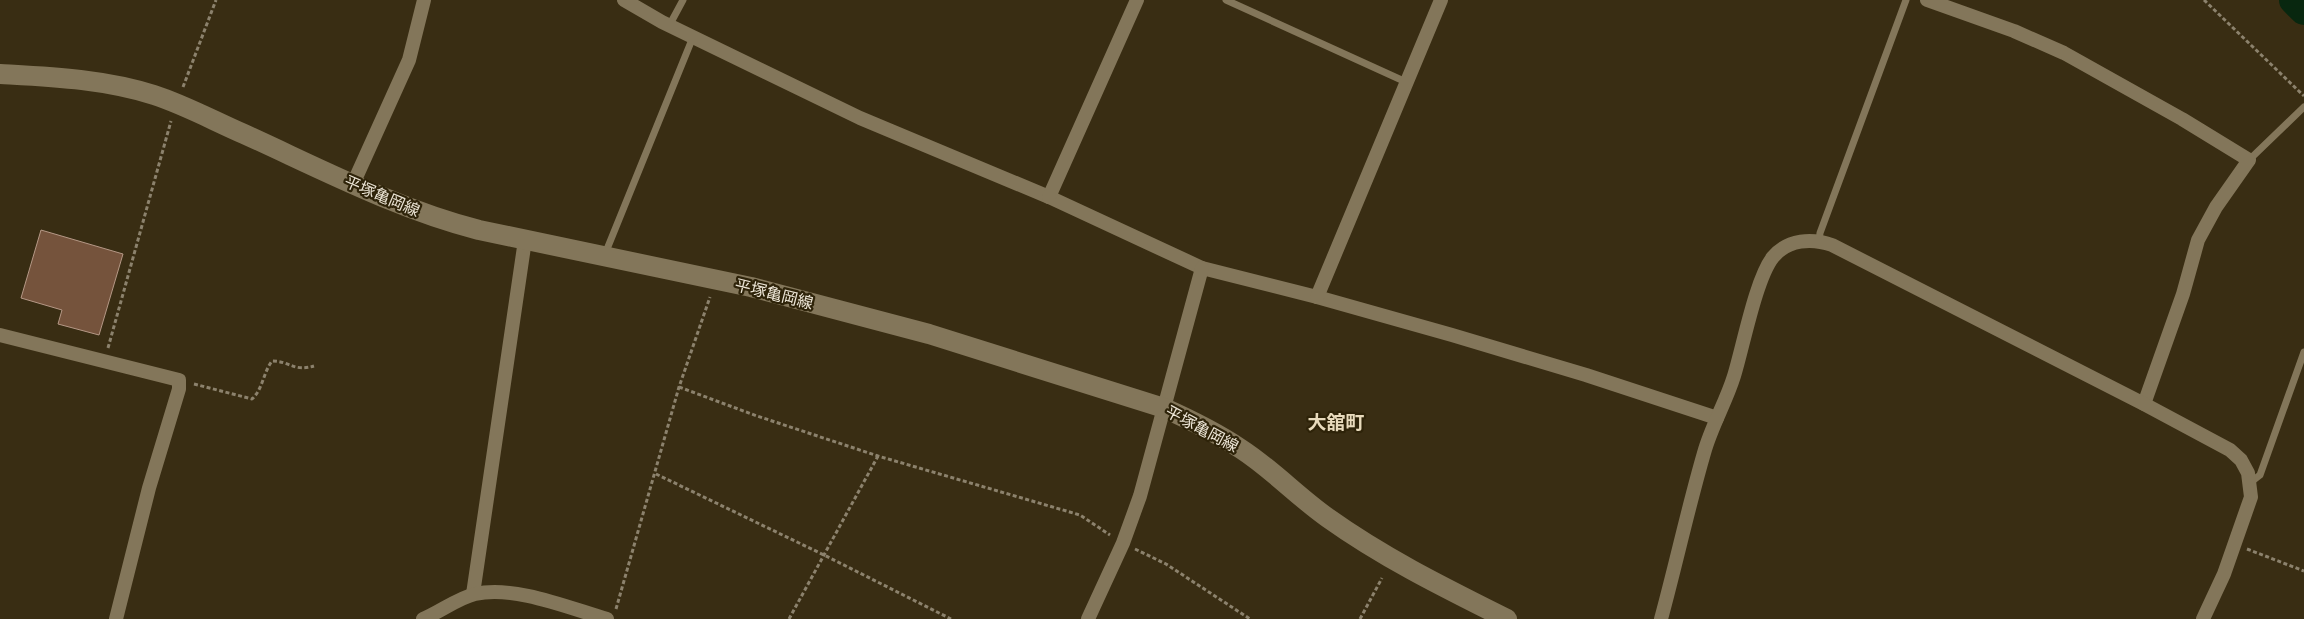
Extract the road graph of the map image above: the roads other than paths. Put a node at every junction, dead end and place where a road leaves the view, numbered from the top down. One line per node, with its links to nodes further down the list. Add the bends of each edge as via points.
1 (424, 0): 15 (street, via 409,60)
2 (624, 0): 9 (street)
3 (683, 0): 9 (lane)
4 (1138, 0): 16 (street)
5 (1226, 0): 12 (lane)
6 (1441, 0): 12 (street)
7 (1906, 0): 18 (lane, via 1820,233)
8 (1927, 0): 14 (street, via 2064,53)
9 (669, 26): 10 (street)
10 (693, 38): 16 (street, via 860,118); 19 (lane)
11 (0, 74): 15 (main road, 平塚亀岡線, via 95,81 127,88 176,104)
12 (1406, 82): 21 (street)
13 (2304, 107): 14 (lane)
14 (2249, 160): 24 (street, via 2216,207 2198,240 2184,294)
15 (353, 184): 17 (main road, 平塚亀岡線, via 436,218)
16 (1049, 197): 20 (street)
17 (525, 240): 19 (main road, 平塚亀岡線); 28 (street)
18 (1820, 241): 24 (street); 26 (street, via 1793,243 1772,258 1760,285 1734,377)
19 (604, 256): 25 (main road, 平塚亀岡線, via 716,279 929,334)
20 (1202, 268): 21 (street); 25 (street)
21 (1317, 297): 26 (street, via 1586,375)
22 (0, 335): 30 (street, via 179,380)
23 (2304, 352): 27 (lane, via 2260,475)
24 (2144, 404): 27 (street, via 2230,450 2241,460)
25 (1164, 408): 32 (street, via 1123,544); 33 (main road, 平塚亀岡線, via 1242,449 1327,518 1368,545 1413,572)
26 (1717, 418): 34 (street, via 1704,452)
27 (2251, 482): 35 (street, via 2251,497 2235,544)
28 (474, 594): 29 (street, via 498,591); 31 (street)
29 (611, 614)
30 (116, 619)
31 (423, 619)
32 (1088, 619)
33 (1507, 619)
34 (1661, 619)
35 (2203, 619)

